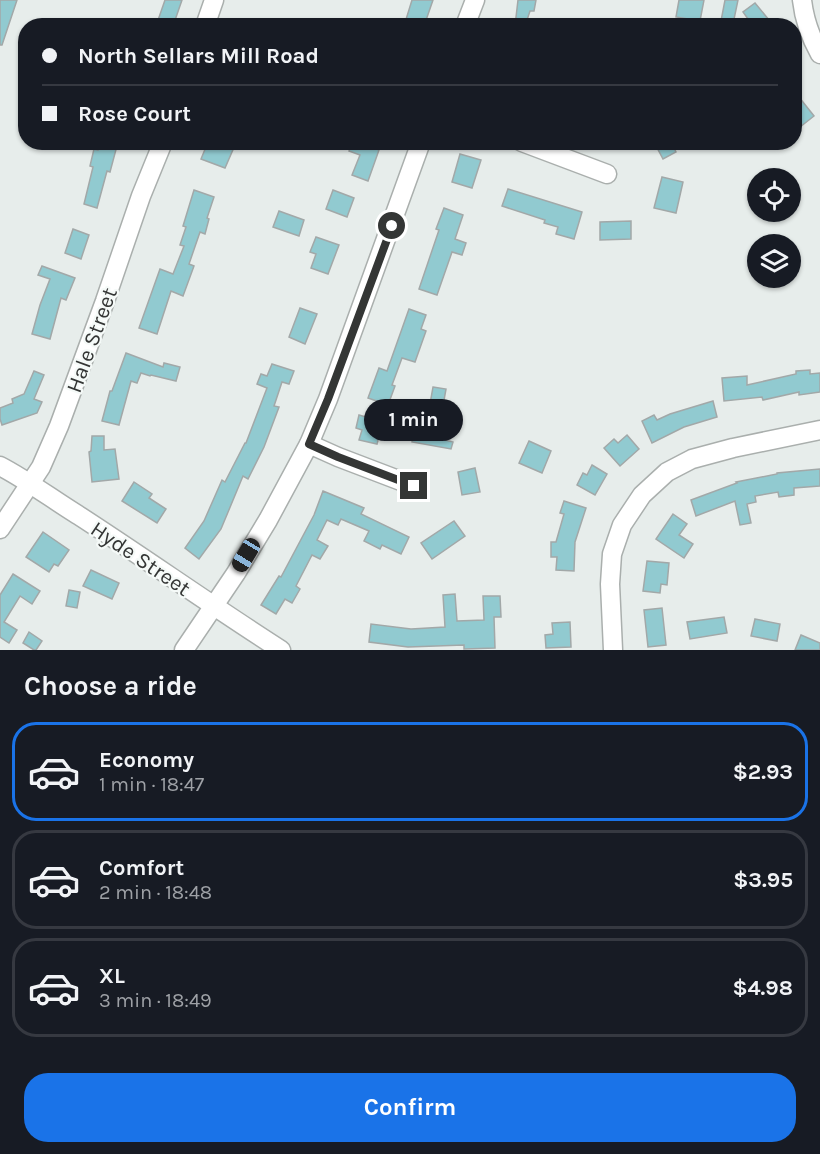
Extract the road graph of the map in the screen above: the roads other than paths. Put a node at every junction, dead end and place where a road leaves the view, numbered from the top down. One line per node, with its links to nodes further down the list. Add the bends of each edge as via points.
1 (214, 0): 4 (street)
2 (475, 0): 5 (street)
3 (802, 0): 6 (street)
4 (208, 18)
5 (468, 18)
6 (820, 54)
7 (160, 150): 14 (street, Hale Street, via 59,426 41,467)
8 (418, 150): 12 (street)
9 (543, 150): 10 (street)
10 (607, 174)
11 (820, 430): 20 (street, via 692,459 667,472 642,495 622,525 612,554)
12 (309, 444): 15 (street); 17 (street, via 268,520)
13 (0, 466): 14 (street, Hyde Street)
14 (29, 483): 16 (street, Hale Street); 17 (street, Hyde Street)
15 (414, 486)
16 (0, 529)
17 (213, 607): 18 (street); 19 (street, Hyde Street)
18 (183, 650)
19 (281, 650)
20 (613, 650)

